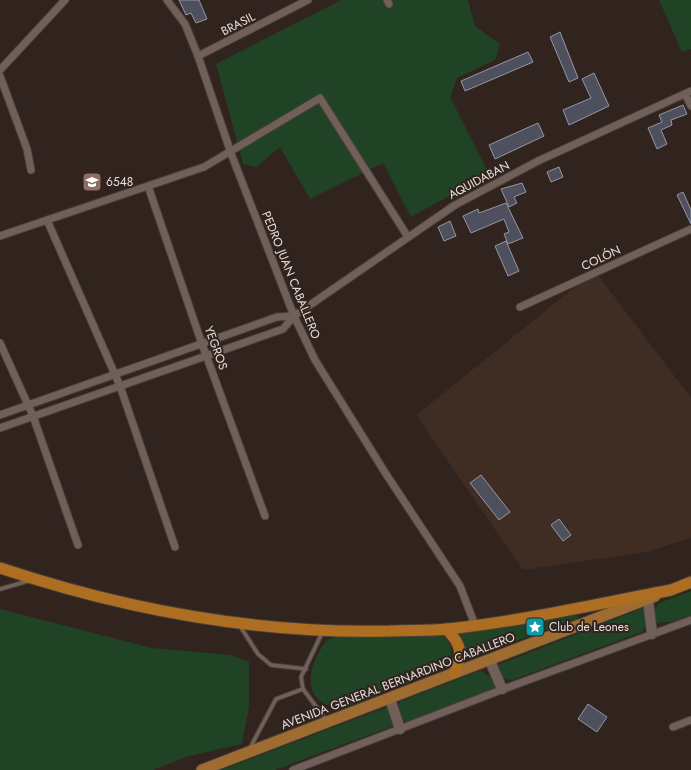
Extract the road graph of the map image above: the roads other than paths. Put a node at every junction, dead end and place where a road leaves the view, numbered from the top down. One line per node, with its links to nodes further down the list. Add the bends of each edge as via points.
1 (65, 0): 5 (street)
2 (167, 0): 4 (street, PEDRO JUAN CABALLERO, via 185,24)
3 (308, 0): 4 (street, BRASIL)
4 (198, 56): 9 (street, PEDRO JUAN CABALLERO)
5 (0, 70)
6 (0, 76): 10 (street, via 27,149)
7 (688, 93): 8 (street); 15 (street, AQUIDABAN, via 538,161 456,205)
8 (691, 106)
9 (231, 151): 11 (street, via 204,167); 15 (street, via 320,98); 17 (street, PEDRO JUAN CABALLERO)
10 (31, 170)
11 (148, 186): 12 (street); 19 (street, YEGROS)
12 (47, 220): 14 (street); 21 (street)
13 (691, 229): 16 (street, COLÓN)
14 (0, 236)
15 (408, 237): 17 (street, AQUIDABAN)
16 (520, 307)
17 (294, 316): 19 (street, via 277,317); 20 (street, AQUIDABAN, via 283,329); 38 (street, PEDRO JUAN CABALLERO, via 315,360 460,586)
18 (0, 343): 23 (street)
19 (202, 344): 20 (street, YEGROS); 21 (street)
20 (206, 356): 22 (street, AQUIDABAN); 27 (street, YEGROS)
21 (114, 375): 22 (street); 23 (street)
22 (120, 386): 25 (street, AQUIDABAN); 29 (street)
23 (28, 405): 24 (street); 25 (street)
24 (0, 415)
25 (33, 416): 26 (street, AQUIDABAN); 28 (street)
26 (0, 428)
27 (265, 516)
28 (78, 545)
29 (175, 547)
30 (0, 568): 31 (highway)
31 (33, 579): 33 (lane); 37 (highway, via 137,606)
32 (691, 582): 34 (highway)
33 (0, 589)
34 (671, 590): 35 (main road, AVENIDA GENERAL BERNARDINO CABALLERO); 38 (highway)
35 (648, 599): 41 (main road); 42 (main road, AVENIDA GENERAL BERNARDINO CABALLERO)
36 (691, 620): 41 (street)
37 (238, 623): 40 (highway); 43 (lane, via 258,654 271,665)
38 (476, 626): 39 (highway)
39 (446, 629): 40 (highway); 44 (highway, via 456,638 460,650 459,662)
40 (324, 630): 43 (lane)
41 (652, 634): 46 (street)
42 (490, 661): 44 (main road, AVENIDA GENERAL BERNARDINO CABALLERO); 46 (main road)
43 (306, 669): 45 (lane, via 301,677)
44 (454, 673): 47 (main road, AVENIDA GENERAL BERNARDINO CABALLERO)
45 (303, 689): 49 (lane); 52 (lane, via 276,699)
46 (502, 689): 51 (street)
47 (390, 699): 49 (main road, AVENIDA GENERAL BERNARDINO CABALLERO); 51 (main road)
48 (691, 720): 50 (street)
49 (328, 722): 52 (main road, AVENIDA GENERAL BERNARDINO CABALLERO)
50 (673, 727)
51 (400, 728): 54 (street)
52 (247, 753): 53 (main road, AVENIDA GENERAL BERNARDINO CABALLERO)
53 (202, 770)
54 (293, 770)

